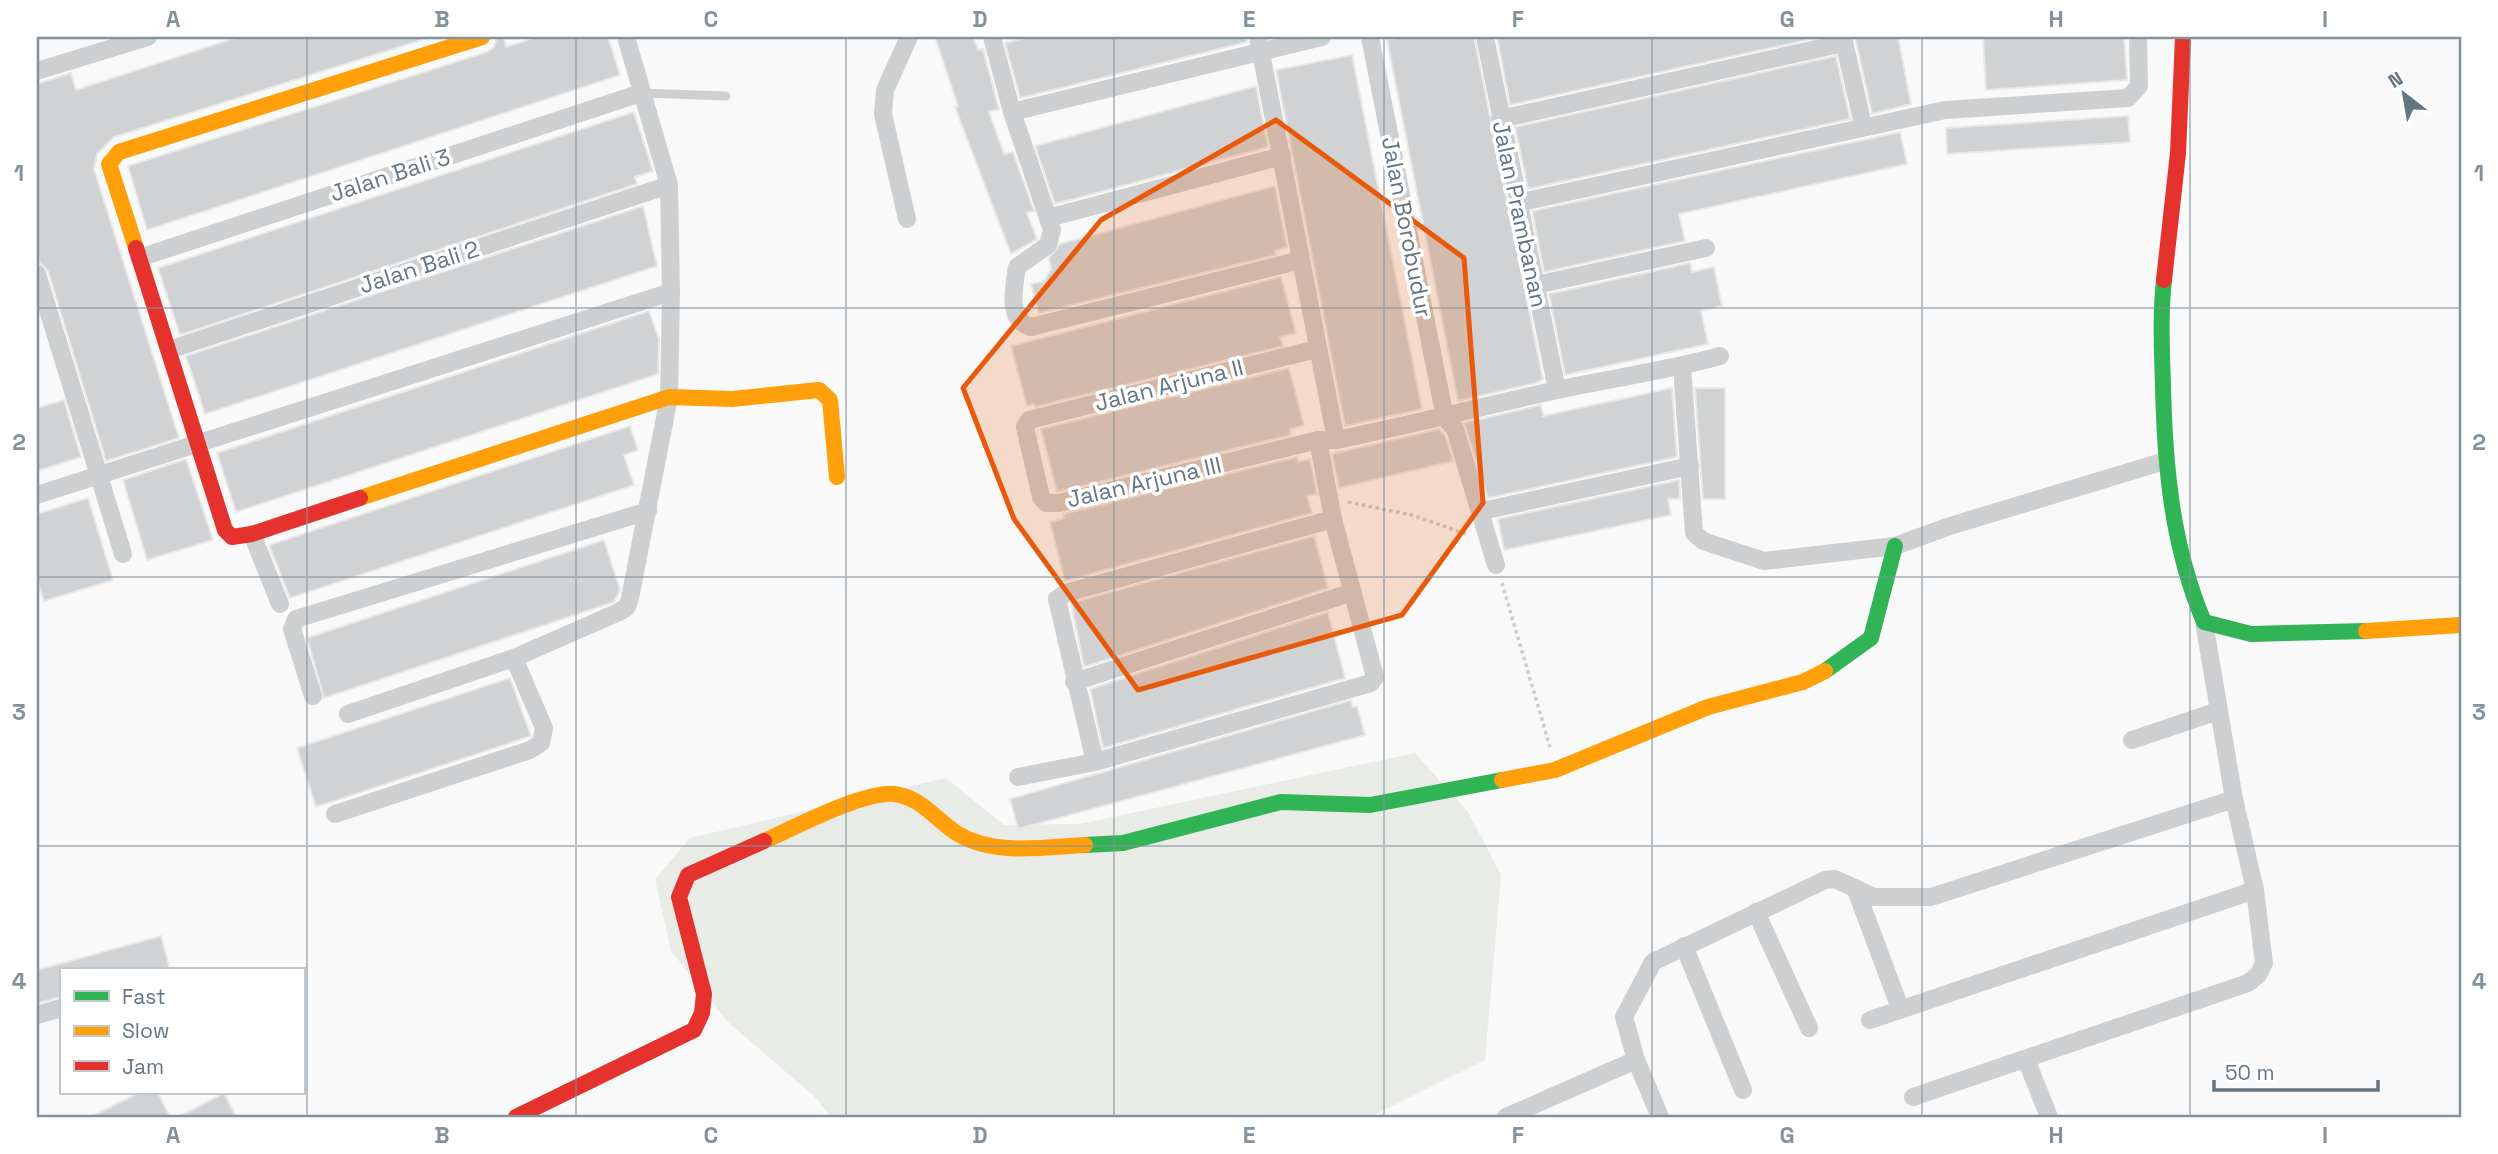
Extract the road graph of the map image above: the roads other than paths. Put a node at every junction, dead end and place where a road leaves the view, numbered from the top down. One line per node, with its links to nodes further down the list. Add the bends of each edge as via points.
1 (148, 37): 13 (street)
2 (482, 37): 25 (street, via 119,152 109,164 110,170)
3 (626, 37): 14 (street)
4 (909, 37): 23 (street, via 886,90 883,114)
5 (992, 37): 16 (street)
6 (1322, 37): 12 (street)
7 (1370, 37): 36 (street, Jalan Borobudur)
8 (1485, 37): 17 (street, Jalan Prambanan)
9 (2137, 37): 18 (street, via 2139,86 2128,98 1945,110)
10 (2183, 37): 40 (street, via 2178,153 2161,311)
11 (1844, 40): 17 (street); 18 (street)
12 (1259, 44): 16 (street); 19 (street)
13 (37, 71)
14 (641, 93): 15 (lane); 20 (street); 25 (street, Jalan Bali 3)
15 (726, 96)
16 (1012, 112): 22 (street)
17 (1500, 119): 21 (street, Jalan Prambanan)
18 (1863, 125): 21 (street)
19 (1282, 156): 22 (street); 26 (street)
20 (669, 185): 29 (street); 30 (street, Jalan Bali 2)
21 (1517, 203): 28 (street, Jalan Prambanan)
22 (1048, 218): 26 (street, via 1052,230 1048,246 1017,267 1016,316 1022,325 1031,327)
23 (907, 219)
24 (1706, 248): 28 (street)
25 (139, 258): 30 (street)
26 (1301, 260): 31 (street)
27 (37, 274): 42 (street)
28 (1536, 285): 34 (street, Jalan Prambanan)
29 (671, 292): 35 (street); 39 (street)
30 (169, 349): 39 (street)
31 (1317, 349): 37 (street, Jalan Arjuna II, via 1038,416); 38 (street)
32 (1720, 356): 33 (street)
33 (1682, 367): 34 (street); 41 (street)
34 (1557, 390): 36 (street)
35 (669, 397): 43 (street, via 732,399 819,390 831,400); 45 (street); 48 (street)
36 (1445, 418): 38 (street); 46 (street, Jalan Borobudur, via 1455,429)
37 (1024, 427): 38 (street, Jalan Arjuna III, via 1046,503)
38 (1327, 440): 47 (street)
39 (200, 445): 42 (street); 48 (street, via 225,530 232,537)
40 (2165, 461): 49 (street); 54 (street, via 2176,540)
41 (1690, 466): 46 (street); 49 (street, via 1695,533 1703,541 1764,561)
42 (101, 476): 44 (street); 50 (street)
43 (836, 477)
44 (37, 495)
45 (649, 511): 56 (street, via 626,607); 58 (street, via 296,619 292,629)
46 (1482, 511): 51 (street, Jalan Borobudur)
47 (1333, 519): 52 (street); 57 (street, via 1066,593 1057,599)
48 (252, 534): 53 (street)
49 (1895, 546): 79 (street, via 1871,638 1839,664 1803,682 1708,707 1555,771 1370,805 1281,802 1123,843 1023,848 983,845 957,833 928,807 895,794 869,798 688,875 679,897 704,994 695,1030)
50 (123, 554)
51 (1496, 565)
52 (1353, 592): 57 (street); 62 (street, via 1374,677 1371,683)
53 (280, 604)
54 (2204, 622): 55 (street, via 2250,634 2313,635); 59 (street)
55 (2461, 625)
56 (514, 657): 60 (street); 65 (street, via 544,728 541,743)
57 (1074, 682): 62 (street)
58 (313, 696)
59 (2218, 711): 61 (street); 64 (street)
60 (348, 714)
61 (2132, 740)
62 (1095, 762): 63 (street)
63 (1018, 777)
64 (2234, 799): 66 (street, via 1955,892 1910,899 1874,897); 67 (street)
65 (335, 814)
66 (1856, 890): 68 (street, via 1835,879 1825,880); 71 (street)
67 (2255, 890): 71 (street); 75 (street, via 2264,963 2248,983)
68 (1756, 912): 69 (street); 74 (street)
69 (1684, 946): 76 (street, via 1653,962 1625,1017); 77 (street)
70 (60, 1008): 72 (street)
71 (1900, 1008): 73 (street)
72 (37, 1015)
73 (1870, 1020)
74 (1809, 1028)
75 (2026, 1059): 78 (street); 82 (street)
76 (1636, 1060): 80 (street); 81 (street)
77 (1743, 1090)
78 (1913, 1097)
79 (516, 1117)
80 (1506, 1117)
81 (1660, 1117)
82 (2049, 1117)

